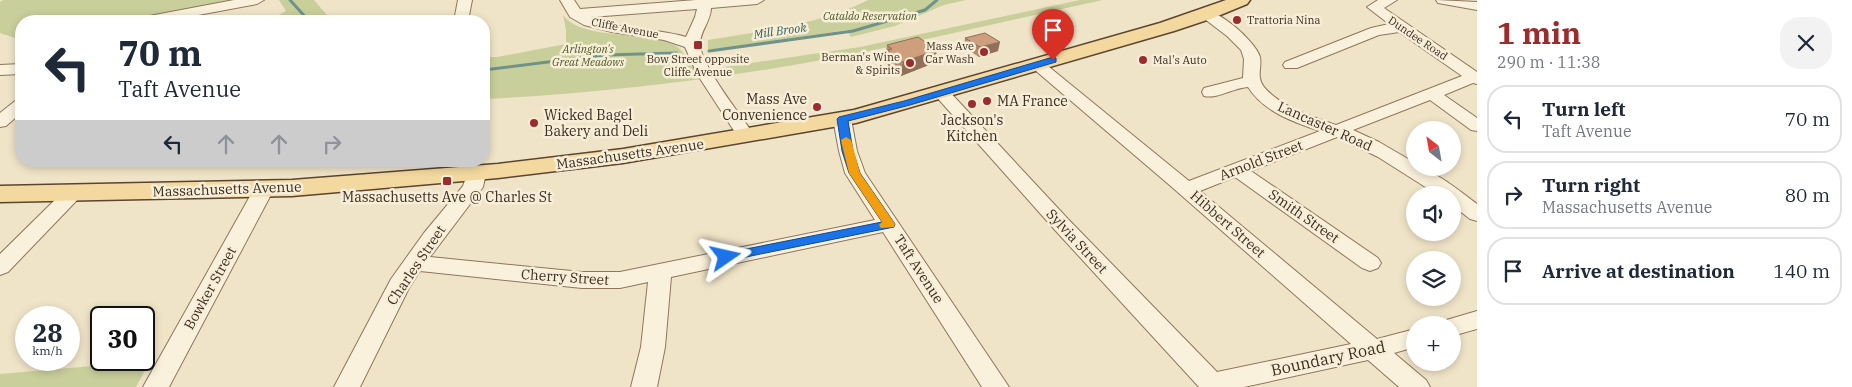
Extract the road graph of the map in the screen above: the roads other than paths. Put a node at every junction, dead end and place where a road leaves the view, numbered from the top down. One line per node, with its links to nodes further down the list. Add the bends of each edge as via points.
1 (257, 0): 12 (street)
2 (465, 0): 13 (street)
3 (568, 0): 10 (street, Cliffe Avenue)
4 (757, 0): 8 (street)
5 (1241, 0): 11 (main road, Massachusetts Avenue)
6 (1390, 0): 14 (street, Dundee Road, via 1374,7)
7 (1443, 0): 9 (street)
8 (704, 3): 10 (street); 15 (street, via 704,16)
9 (1477, 6)
10 (575, 14): 15 (street, Cliffe Avenue, via 589,22)
11 (1207, 14): 16 (main road, Massachusetts Avenue); 21 (street, via 1249,50)
12 (176, 15)
13 (460, 15)
14 (1400, 27): 17 (street, via 1376,31); 20 (street, Dundee Road)
15 (692, 44): 30 (street, via 694,55)
16 (1037, 65): 23 (main road, Massachusetts Avenue); 35 (street, Hibbert Street)
17 (1292, 66)
18 (15, 69): 19 (street)
19 (0, 70)
20 (1476, 78): 24 (street, Arnold Street)
21 (1253, 82): 22 (street, via 1237,83); 29 (street, Lancaster Road, via 1280,107)
22 (1210, 92)
23 (941, 93): 26 (main road, Massachusetts Avenue); 49 (street, Sylvia Street)
24 (1432, 94): 28 (street); 29 (street, Arnold Street)
25 (15, 110): 27 (street)
26 (842, 119): 30 (main road, Massachusetts Avenue); 40 (street, Taft Avenue, via 855,173)
27 (0, 122)
28 (1477, 126)
29 (1336, 131): 31 (street, Arnold Street); 33 (street, Lancaster Road, via 1360,140)
30 (746, 136): 32 (main road, Massachusetts Avenue, via 623,156)
31 (1237, 170): 35 (street, Arnold Street); 42 (street, Smith Street)
32 (476, 173): 34 (main road, Massachusetts Avenue); 41 (street, Charles Street, via 473,187)
33 (1438, 186)
34 (264, 189): 36 (main road, Massachusetts Avenue); 50 (street, Bowker Street)
35 (1188, 189): 48 (street, Hibbert Street)
36 (74, 192): 37 (main road, Massachusetts Avenue); 43 (street)
37 (0, 194)
38 (1461, 202): 39 (street, Lancaster Road)
39 (1477, 214)
40 (889, 224): 44 (street, Cherry Street); 53 (street, Taft Avenue)
41 (414, 263): 44 (street, Cherry Street, via 589,281); 51 (street, Charles Street, via 399,285)
42 (1370, 263)
43 (0, 267)
44 (660, 273): 52 (street, via 653,347)
45 (1477, 320): 46 (street)
46 (1461, 324)
47 (1406, 340): 48 (street, Boundary Road)
48 (1372, 349): 49 (street, Boundary Road); 54 (street, Hibbert Street)
49 (1213, 385)
50 (156, 387)
51 (347, 387)
52 (644, 387)
53 (996, 387)
54 (1417, 387)

